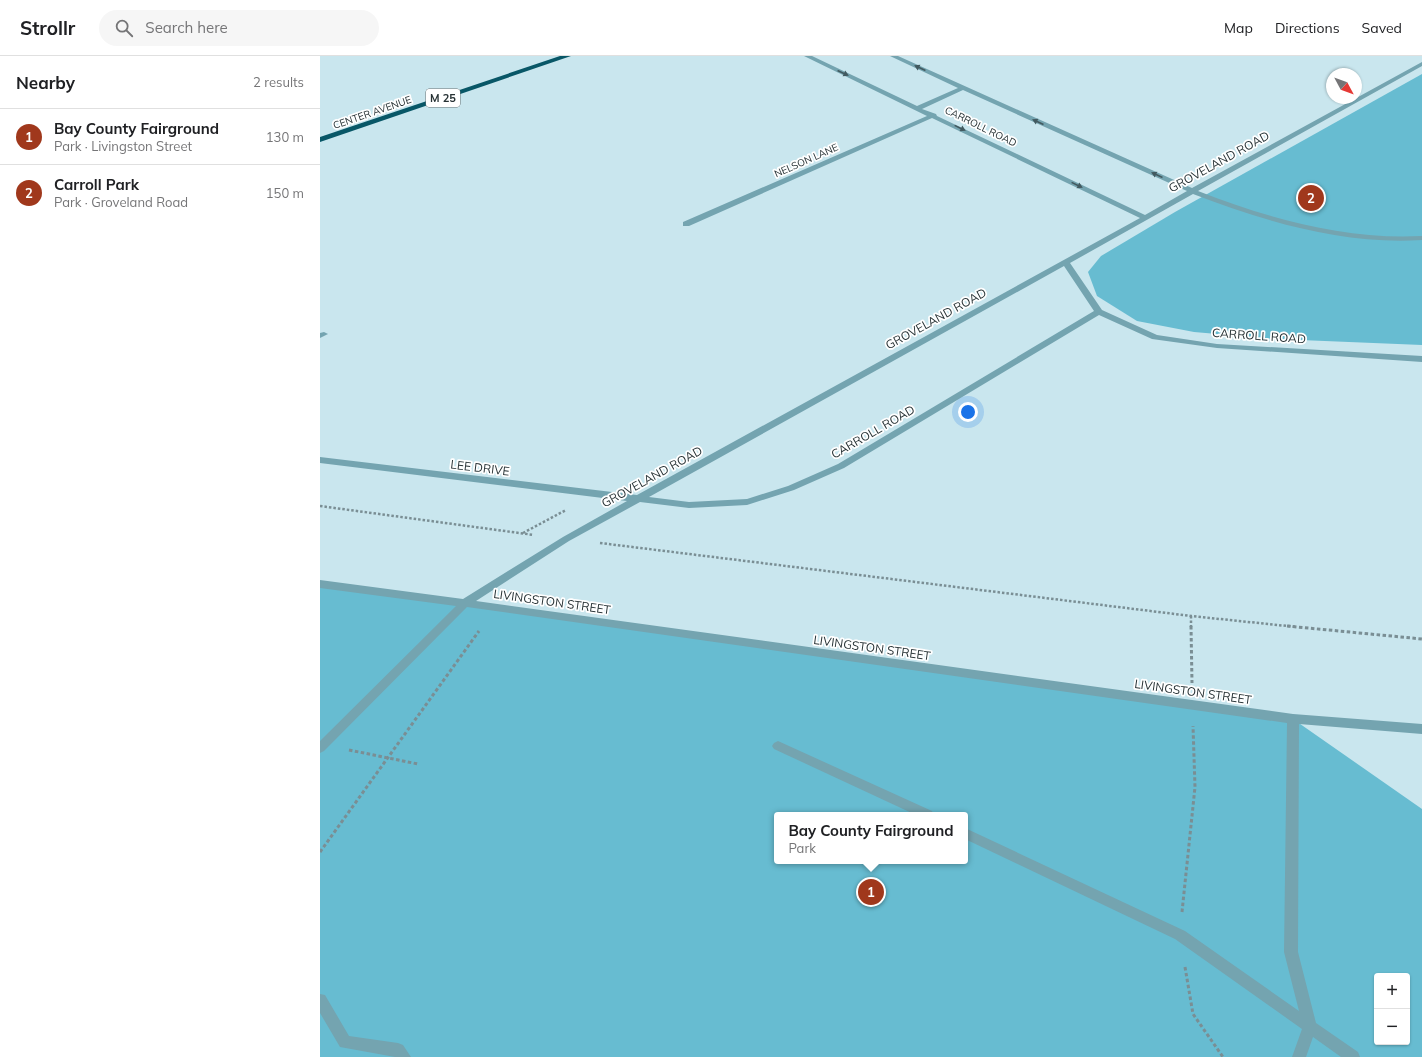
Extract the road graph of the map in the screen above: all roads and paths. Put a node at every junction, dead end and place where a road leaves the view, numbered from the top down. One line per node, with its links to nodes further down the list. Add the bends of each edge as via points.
1 (567, 56): 8 (highway, CENTER AVENUE / M 25)
2 (808, 56): 6 (street, CARROLL ROAD, one-way to 6)
3 (893, 56): 5 (street, one-way to 3)
4 (1422, 64): 9 (street, GROVELAND ROAD)
5 (963, 88): 6 (street); 9 (street, one-way to 5)
6 (918, 108): 7 (street, CARROLL ROAD)
7 (934, 115): 10 (street, CARROLL ROAD, one-way to 10); 11 (street, NELSON LANE)
8 (320, 140)
9 (1192, 191): 10 (street, GROVELAND ROAD); 12 (street, via 1243,211 1294,225 1374,238)
10 (1144, 217): 13 (street, GROVELAND ROAD)
11 (686, 224)
12 (1422, 238)
13 (1065, 261): 14 (street); 17 (street, GROVELAND ROAD)
14 (1099, 312): 15 (street, CARROLL ROAD, via 1155,337 1217,346); 17 (street, CARROLL ROAD, via 841,466 791,488 747,502 689,505)
15 (1422, 359)
16 (320, 460): 17 (street, LEE DRIVE)
17 (637, 499): 21 (street, GROVELAND ROAD)
18 (320, 506): 20 (path)
19 (567, 510): 20 (path)
20 (522, 534): 21 (path)
21 (566, 539): 23 (street, GROVELAND ROAD); 24 (path)
22 (320, 584): 23 (street, LIVINGSTON STREET)
23 (465, 603): 27 (street, LIVINGSTON STREET); 30 (street, GROVELAND ROAD)
24 (1191, 616): 26 (path); 27 (path)
25 (479, 632): 32 (path)
26 (1422, 639)
27 (1193, 706): 28 (street, LIVINGSTON STREET); 37 (path, via 1195,787)
28 (1293, 719): 29 (street, LIVINGSTON STREET); 39 (street, via 1291,952)
29 (1422, 729)
30 (321, 746): 32 (path)
31 (778, 746): 34 (street)
32 (388, 758): 33 (path); 36 (path)
33 (418, 764)
34 (921, 812)
35 (968, 834): 37 (street)
36 (320, 852)
37 (1180, 934): 39 (street); 41 (path, via 1193,1014)
38 (320, 1000): 40 (street, via 345,1042 398,1050)
39 (1310, 1026): 42 (street); 43 (street)
40 (404, 1057)
41 (1222, 1057)
42 (1299, 1057)
43 (1353, 1057)

